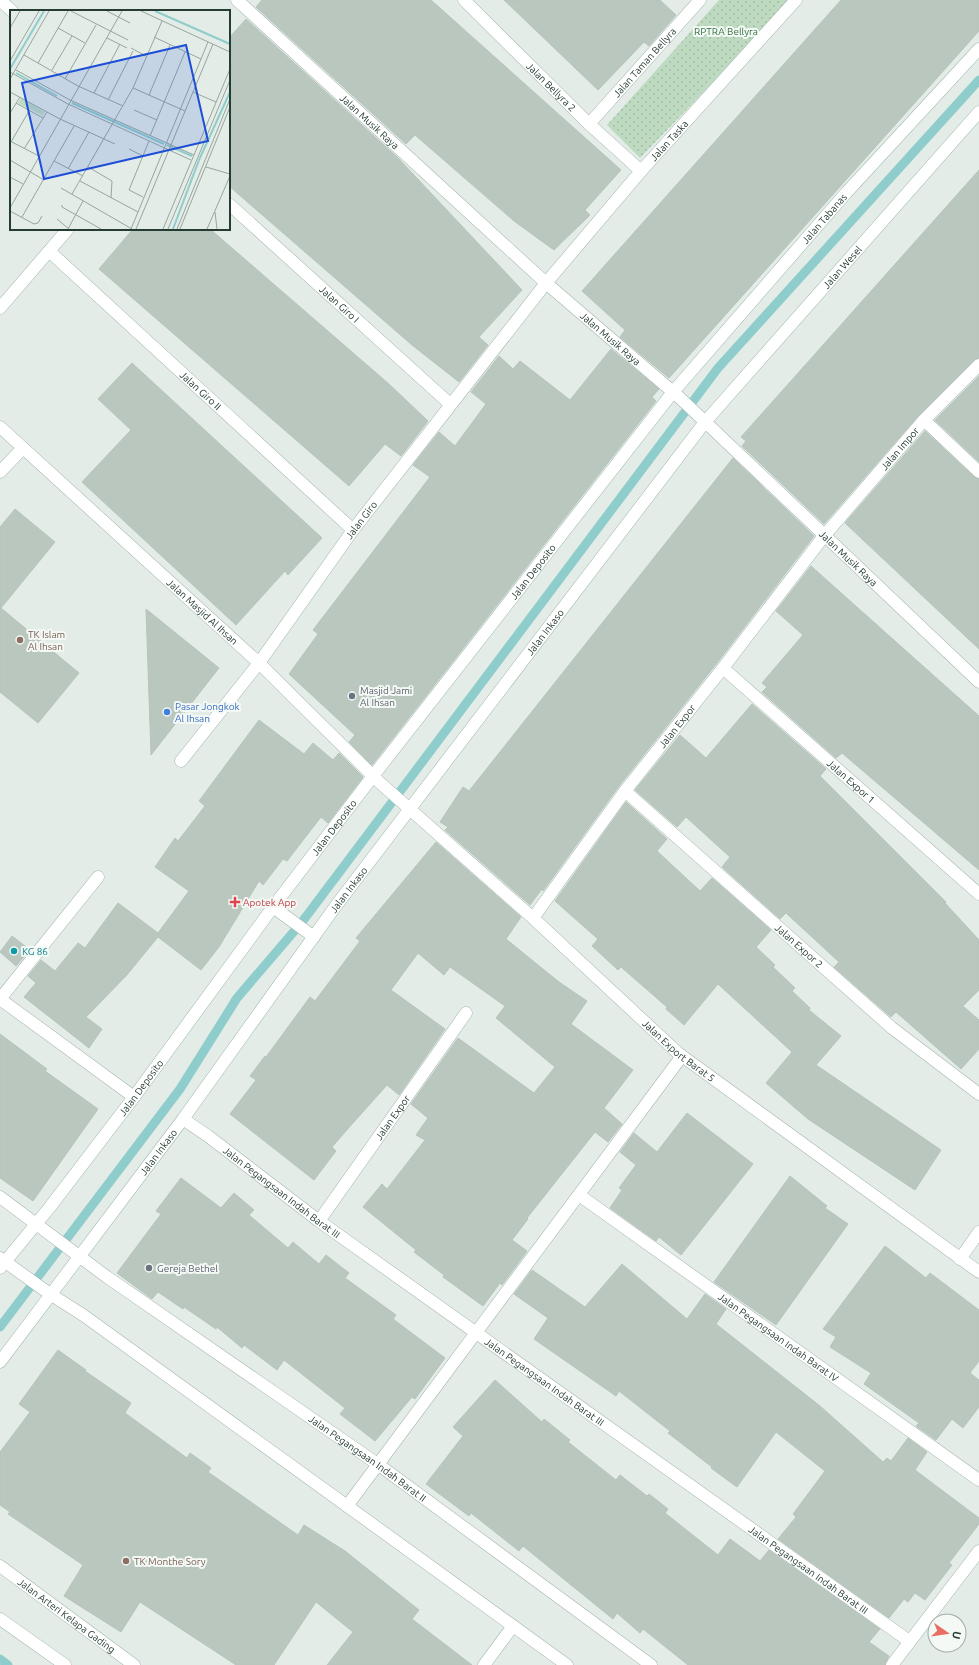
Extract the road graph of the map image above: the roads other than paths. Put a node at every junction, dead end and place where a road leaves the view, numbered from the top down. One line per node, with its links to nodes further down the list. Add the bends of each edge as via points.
1 (0, 0): 6 (street)
2 (237, 0): 14 (street, Jalan Musik Raya)
3 (464, 0): 9 (street, Jalan Bellyra 2)
4 (796, 0): 10 (street, Jalan Taska)
5 (695, 2): 9 (street, Jalan Taman Bellyra)
6 (11, 10)
7 (979, 48): 17 (street, Jalan Tabanas, via 846,193)
8 (979, 112): 19 (street, Jalan Wesel)
9 (589, 124): 10 (street, Jalan Bellyra 2)
10 (641, 171): 14 (street, Jalan Taska)
11 (230, 205): 18 (street, Jalan Giro I)
12 (67, 230): 13 (street)
13 (49, 250): 15 (street); 25 (street, Jalan Giro II)
14 (546, 283): 17 (street, Jalan Musik Raya); 18 (street, Jalan Giro)
15 (0, 308)
16 (979, 365): 20 (street, Jalan Impor)
17 (677, 395): 19 (street, Jalan Musik Raya); 31 (street, Jalan Deposito)
18 (450, 404): 25 (street, Jalan Giro)
19 (701, 419): 26 (street, Jalan Musik Raya); 34 (street, Jalan Inkaso)
20 (924, 420): 24 (street); 26 (street, Jalan Impor)
21 (0, 427): 22 (street, Jalan Masjid Al Ihsan)
22 (23, 448): 23 (street); 27 (street, Jalan Masjid Al Ihsan)
23 (0, 472)
24 (979, 472)
25 (353, 530): 27 (street, Jalan Giro)
26 (824, 536): 28 (street, Jalan Expor); 29 (street, Jalan Musik Raya)
27 (259, 663): 30 (street, Jalan Giro); 31 (street, Jalan Masjid Al Ihsan)
28 (723, 668): 32 (street, Jalan Expor); 36 (street, Jalan Expor 1)
29 (979, 682)
30 (181, 761)
31 (375, 779): 33 (street, Jalan Masjid Al Ihsan); 37 (street, Jalan Deposito)
32 (625, 791): 38 (street, Jalan Expor); 43 (street, Jalan Expor 2, via 892,1028)
33 (401, 801): 34 (street, Jalan Export Barat 5)
34 (410, 810): 38 (street, Jalan Export Barat 5); 39 (street, Jalan Inkaso)
35 (98, 878): 40 (street)
36 (979, 894)
37 (278, 910): 39 (street); 44 (street, Jalan Deposito)
38 (534, 918): 42 (street, Jalan Export Barat 5)
39 (309, 933): 45 (street, Jalan Inkaso)
40 (0, 999): 44 (street)
41 (466, 1013): 48 (street, Jalan Expor)
42 (682, 1056): 46 (street); 52 (street, Jalan Export Barat 5)
43 (979, 1094)
44 (134, 1097): 49 (street, Jalan Deposito)
45 (183, 1119): 48 (street, Jalan Pegangsaan Indah Barat III); 51 (street, Jalan Inkaso)
46 (579, 1194): 56 (street); 59 (street, Jalan Pegangsaan Indah Barat IV)
47 (0, 1197): 49 (street, Jalan Pegangsaan Indah Barat II)
48 (319, 1221): 56 (street, Jalan Pegangsaan Indah Barat III)
49 (37, 1223): 51 (street, Jalan Pegangsaan Indah Barat II); 53 (street, Jalan Deposito)
50 (979, 1232): 52 (street)
51 (78, 1254): 55 (street, Jalan Inkaso); 58 (street, Jalan Pegangsaan Indah Barat II)
52 (960, 1259): 54 (street, Jalan Export Barat 5)
53 (2, 1263): 55 (street)
54 (979, 1272)
55 (48, 1292): 57 (street, Jalan Inkaso); 60 (street)
56 (477, 1332): 58 (street); 65 (street, Jalan Pegangsaan Indah Barat III)
57 (0, 1362)
58 (377, 1468): 60 (street); 70 (street, Jalan Pegangsaan Indah Barat II)
59 (979, 1480)
60 (349, 1504): 64 (street)
61 (979, 1551): 65 (street)
62 (0, 1566): 67 (street, Jalan Arteri Kelapa Gading)
63 (0, 1619): 66 (street)
64 (513, 1626): 68 (street); 69 (street)
65 (909, 1641): 71 (street)
66 (65, 1665)
67 (134, 1665)
68 (484, 1665)
69 (567, 1665)
70 (651, 1665)
71 (892, 1665)

